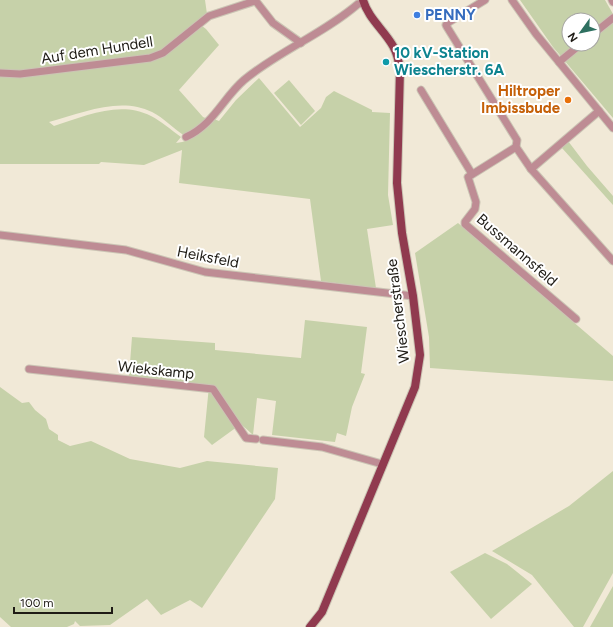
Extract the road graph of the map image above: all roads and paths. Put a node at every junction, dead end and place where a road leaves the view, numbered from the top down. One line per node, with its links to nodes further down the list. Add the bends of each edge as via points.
1 (255, 0): 7 (street, via 273,23); 10 (street, Auf dem Hundell, via 209,16 163,53 150,58 20,74)
2 (485, 0): 15 (street, via 446,24 517,140)
3 (512, 0): 9 (street)
4 (364, 1): 7 (street); 20 (main road, Wiescherstraße, via 369,13 394,47 398,61 400,78 397,182 406,262)
5 (613, 18): 6 (street)
6 (601, 28)
7 (302, 43): 14 (street, via 276,57 243,81 214,116)
8 (571, 52): 9 (street)
9 (559, 62): 12 (street)
10 (0, 73)
11 (422, 90): 17 (street, Bussmannsfeld)
12 (599, 112): 13 (street); 16 (street)
13 (613, 128)
14 (186, 137)
15 (516, 147): 16 (street); 17 (street)
16 (531, 169): 19 (street)
17 (472, 174): 21 (street, Bussmannsfeld, via 467,180 475,194 476,202 475,209 465,224)
18 (0, 235): 20 (street, Heiksfeld, via 126,250 205,272)
19 (613, 261)
20 (413, 296): 25 (main road, Wiescherstraße, via 420,362 415,386)
21 (576, 319)
22 (28, 369): 23 (street, Wiekskamp, via 213,389 246,438)
23 (256, 439)
24 (264, 440): 25 (street, via 322,448)
25 (382, 464): 26 (main road, Wiescherstraße, via 322,612)
26 (310, 627)

